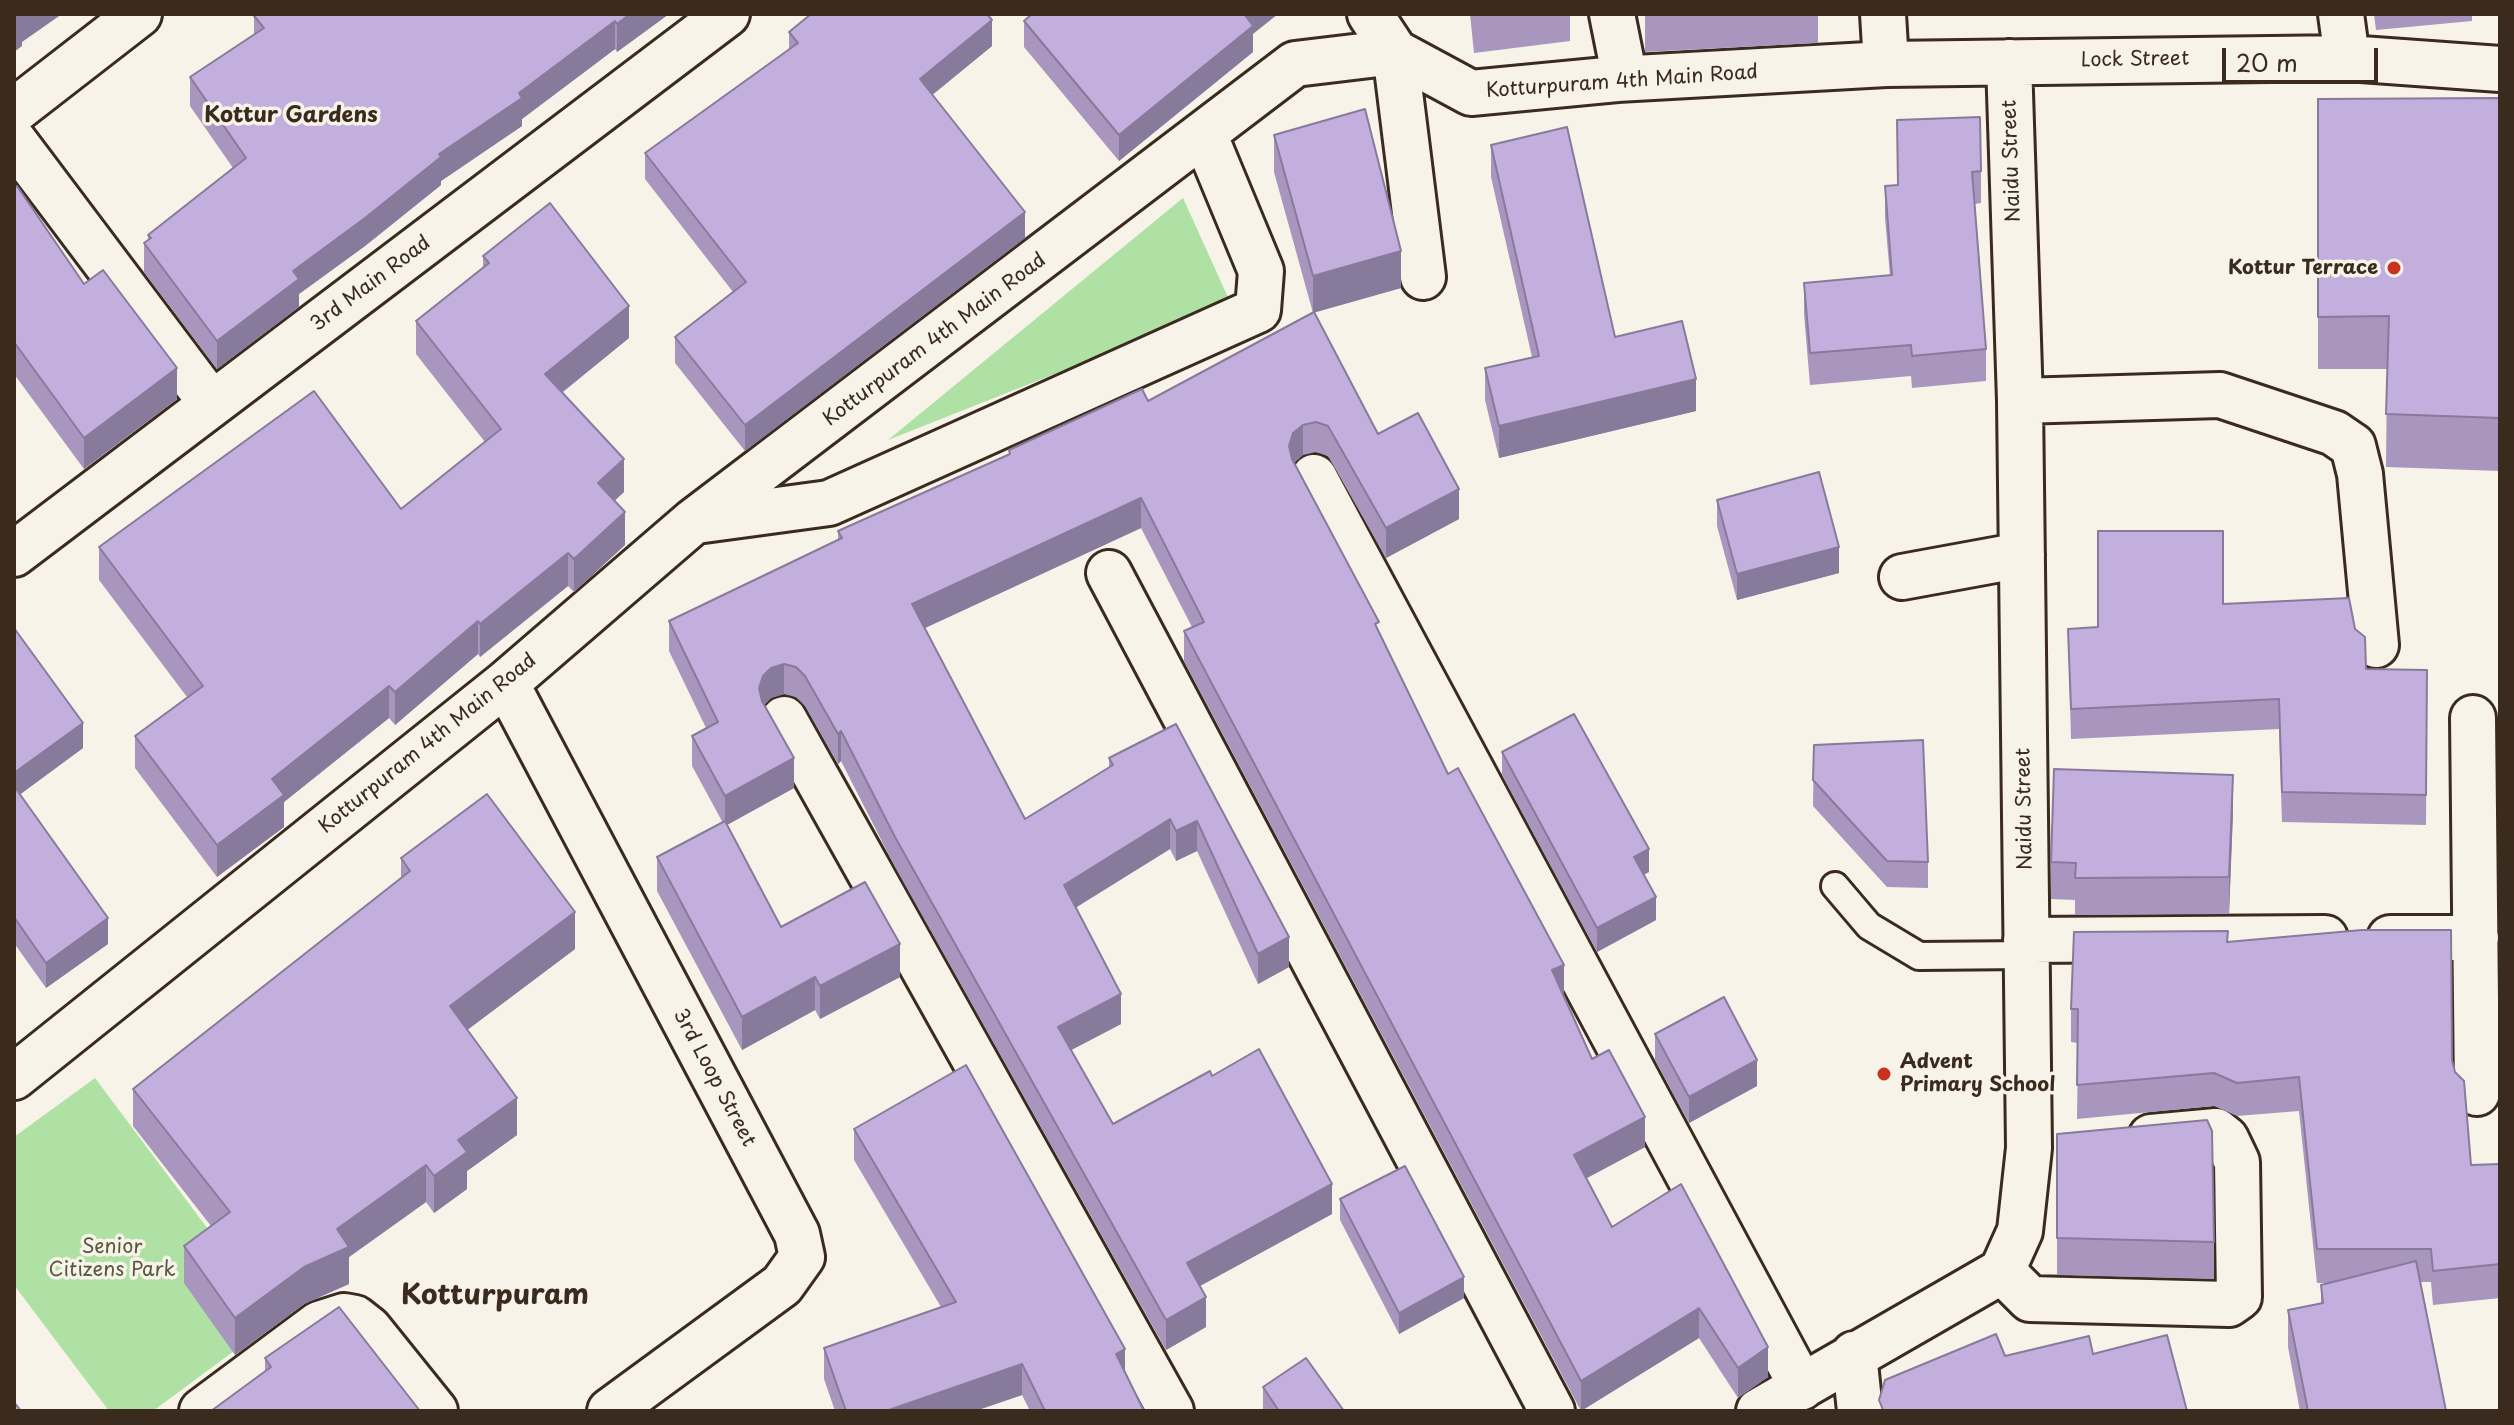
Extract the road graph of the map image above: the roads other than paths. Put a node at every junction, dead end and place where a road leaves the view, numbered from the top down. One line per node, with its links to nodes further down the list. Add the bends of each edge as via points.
1 (139, 14): 13 (street)
2 (727, 14): 18 (street, 3rd Main Road)
3 (1370, 14): 7 (street)
4 (1612, 14): 12 (street, via 1622,64)
5 (1883, 14): 10 (street)
6 (2341, 14): 8 (street)
7 (1395, 52): 12 (street, Kotturpuram 4th Main Road, via 1471,93); 14 (street, Kotturpuram 4th Main Road, via 1295,64); 16 (street)
8 (2347, 58): 9 (street, Lock Street); 11 (street, Lock Street)
9 (2009, 62): 10 (street, Kotturpuram 4th Main Road); 17 (street, Naidu Street)
10 (1886, 64): 12 (street, Kotturpuram 4th Main Road)
11 (2500, 69)
12 (1617, 79)
13 (14, 111)
14 (1205, 136): 20 (street, Kotturpuram 4th Main Road); 20 (street, via 1261,271 1258,310 829,503)
15 (14, 141): 18 (street)
16 (1423, 277)
17 (2020, 401): 22 (street, Naidu Street); 25 (street, via 2220,395 2334,433 2353,446)
18 (212, 404): 21 (street, 3rd Main Road)
19 (1314, 477): 37 (street)
20 (694, 521): 26 (street, Kotturpuram 4th Main Road)
21 (14, 554)
22 (2022, 555): 24 (street); 31 (street, Naidu Street)
23 (1109, 573): 42 (street)
24 (1902, 577)
25 (2376, 645)
26 (506, 683): 32 (street, Kotturpuram 4th Main Road); 40 (street, 3rd Loop Street, via 797,1234 802,1257 782,1285)
27 (2473, 718): 30 (street)
28 (784, 719): 41 (street)
29 (1835, 886): 31 (lane, via 1869,926 1919,956)
30 (2476, 938): 31 (street); 33 (street)
31 (2026, 948): 35 (street, Naidu Street, via 2047,1146)
32 (14, 1077)
33 (2477, 1093)
34 (2110, 1140): 35 (street, via 2216,1131 2226,1139 2237,1162 2239,1297 2229,1304 2030,1299)
35 (2002, 1271): 36 (street)
36 (1854, 1354): 37 (street); 44 (street)
37 (1802, 1387): 43 (street)
38 (202, 1411): 39 (street, via 319,1324 344,1316 369,1329)
39 (435, 1411)
40 (610, 1411)
41 (1171, 1411)
42 (1552, 1411)
43 (1759, 1411)
44 (1860, 1411)

